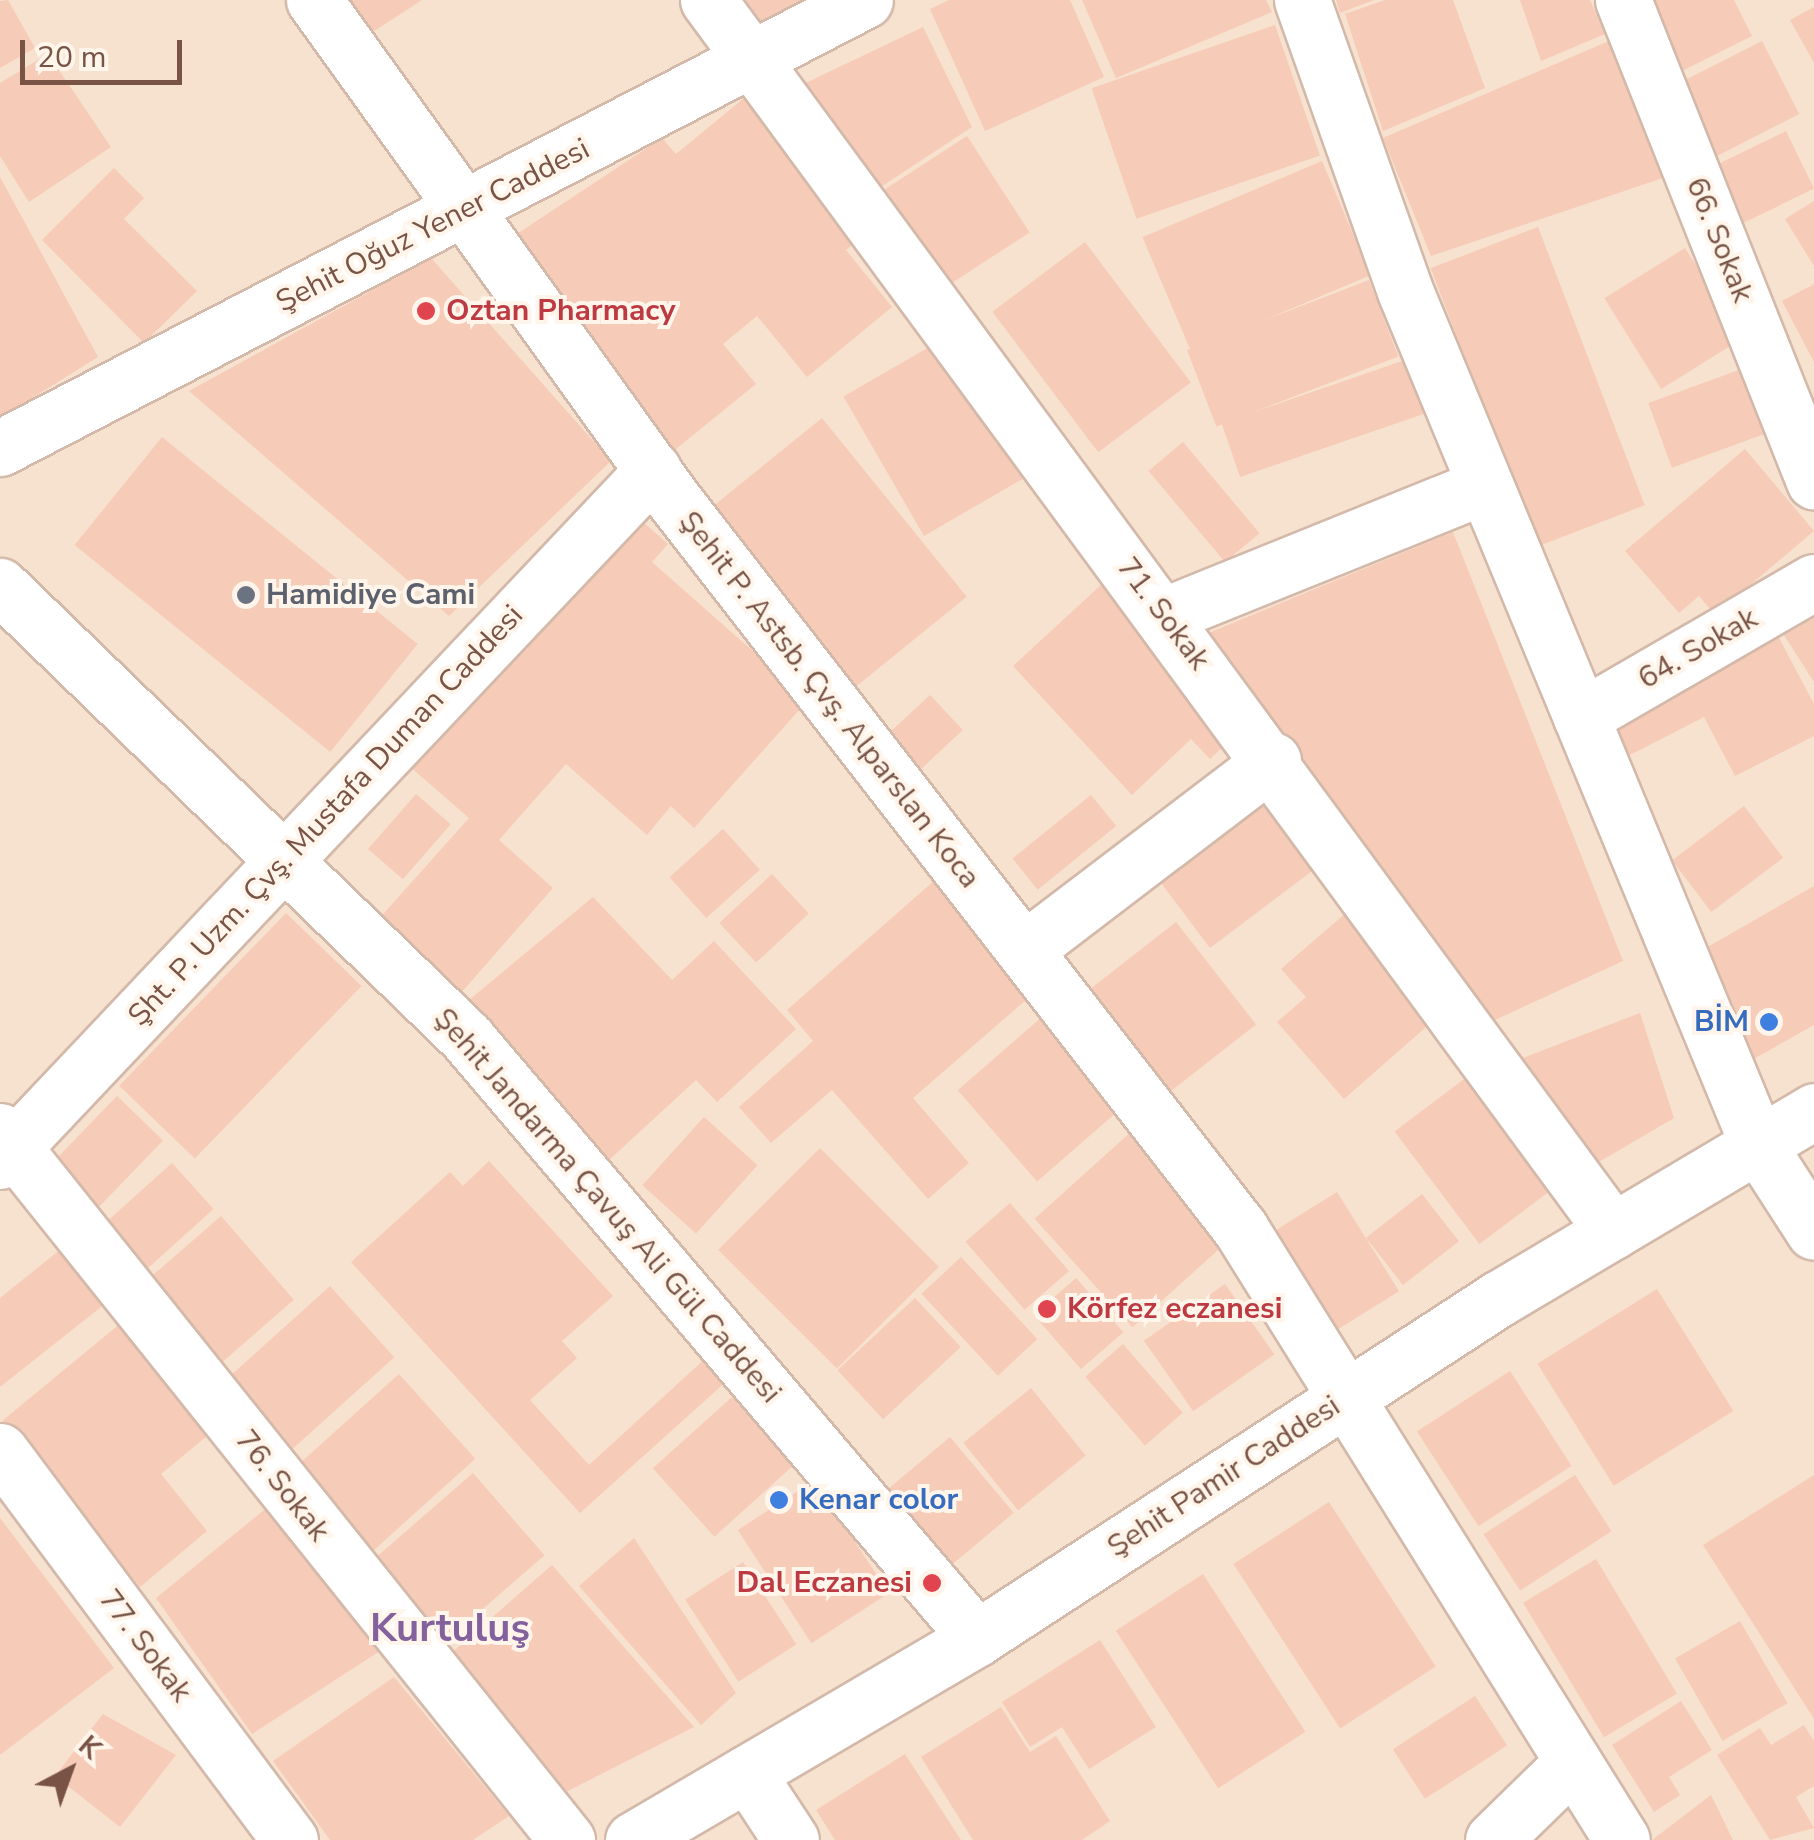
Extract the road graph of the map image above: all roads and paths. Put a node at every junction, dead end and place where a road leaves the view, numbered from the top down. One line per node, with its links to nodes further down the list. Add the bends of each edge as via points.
1 (314, 0): 7 (street, Şehit P. Astsb. Çvş. Alparslan Koca)
2 (708, 0): 6 (street, 71. Sokak)
3 (864, 0): 6 (street, Şehit Oğuz Yener Caddesi)
4 (1302, 0): 11 (street)
5 (1623, 0): 10 (street, 66. Sokak)
6 (750, 62): 7 (street, Şehit Oğuz Yener Caddesi); 14 (street, 71. Sokak)
7 (461, 212): 8 (street, Şehit Oğuz Yener Caddesi); 9 (street, Şehit P. Astsb. Çvş. Alparslan Koca)
8 (0, 448)
9 (653, 470): 17 (street, Şht. P. Uzm. Çvş. Mustafa Duman Caddesi); 18 (street, Şehit P. Astsb. Çvş. Alparslan Koca)
10 (1814, 481)
11 (1486, 486): 14 (street); 15 (street)
12 (1814, 582): 15 (street, 64. Sokak)
13 (0, 586): 17 (street, Şehit Jandarma Çavuş Ali Gül Caddesi)
14 (1165, 615): 16 (street, 71. Sokak)
15 (1581, 717): 20 (street)
16 (1273, 760): 18 (street); 22 (street, 71. Sokak)
17 (282, 859): 21 (street, Şht. P. Uzm. Çvş. Mustafa Duman Caddesi); 26 (street, Şehit Jandarma Çavuş Ali Gül Caddesi, via 466,1036)
18 (1024, 950): 24 (street, Şehit P. Astsb. Çvş. Alparslan Koca, via 1240,1228)
19 (1814, 1111): 20 (street, Şehit Pamir Caddesi)
20 (1758, 1145): 22 (street, Şehit Pamir Caddesi); 23 (street)
21 (4, 1156): 30 (street, 76. Sokak)
22 (1613, 1231): 24 (street, Şehit Pamir Caddesi)
23 (1814, 1232)
24 (1347, 1397): 26 (street, Şehit Pamir Caddesi); 27 (street, Şehit P. Astsb. Çvş. Alparslan Koca)
25 (0, 1452): 29 (street, 77. Sokak)
26 (978, 1638): 28 (street, Şehit Pamir Caddesi)
27 (1573, 1762): 33 (street); 34 (street, Şehit P. Astsb. Çvş. Alparslan Koca)
28 (747, 1773): 31 (street, Şehit Pamir Caddesi); 32 (street)
29 (290, 1840)
30 (567, 1840)
31 (633, 1840)
32 (791, 1840)
33 (1492, 1840)
34 (1622, 1840)

